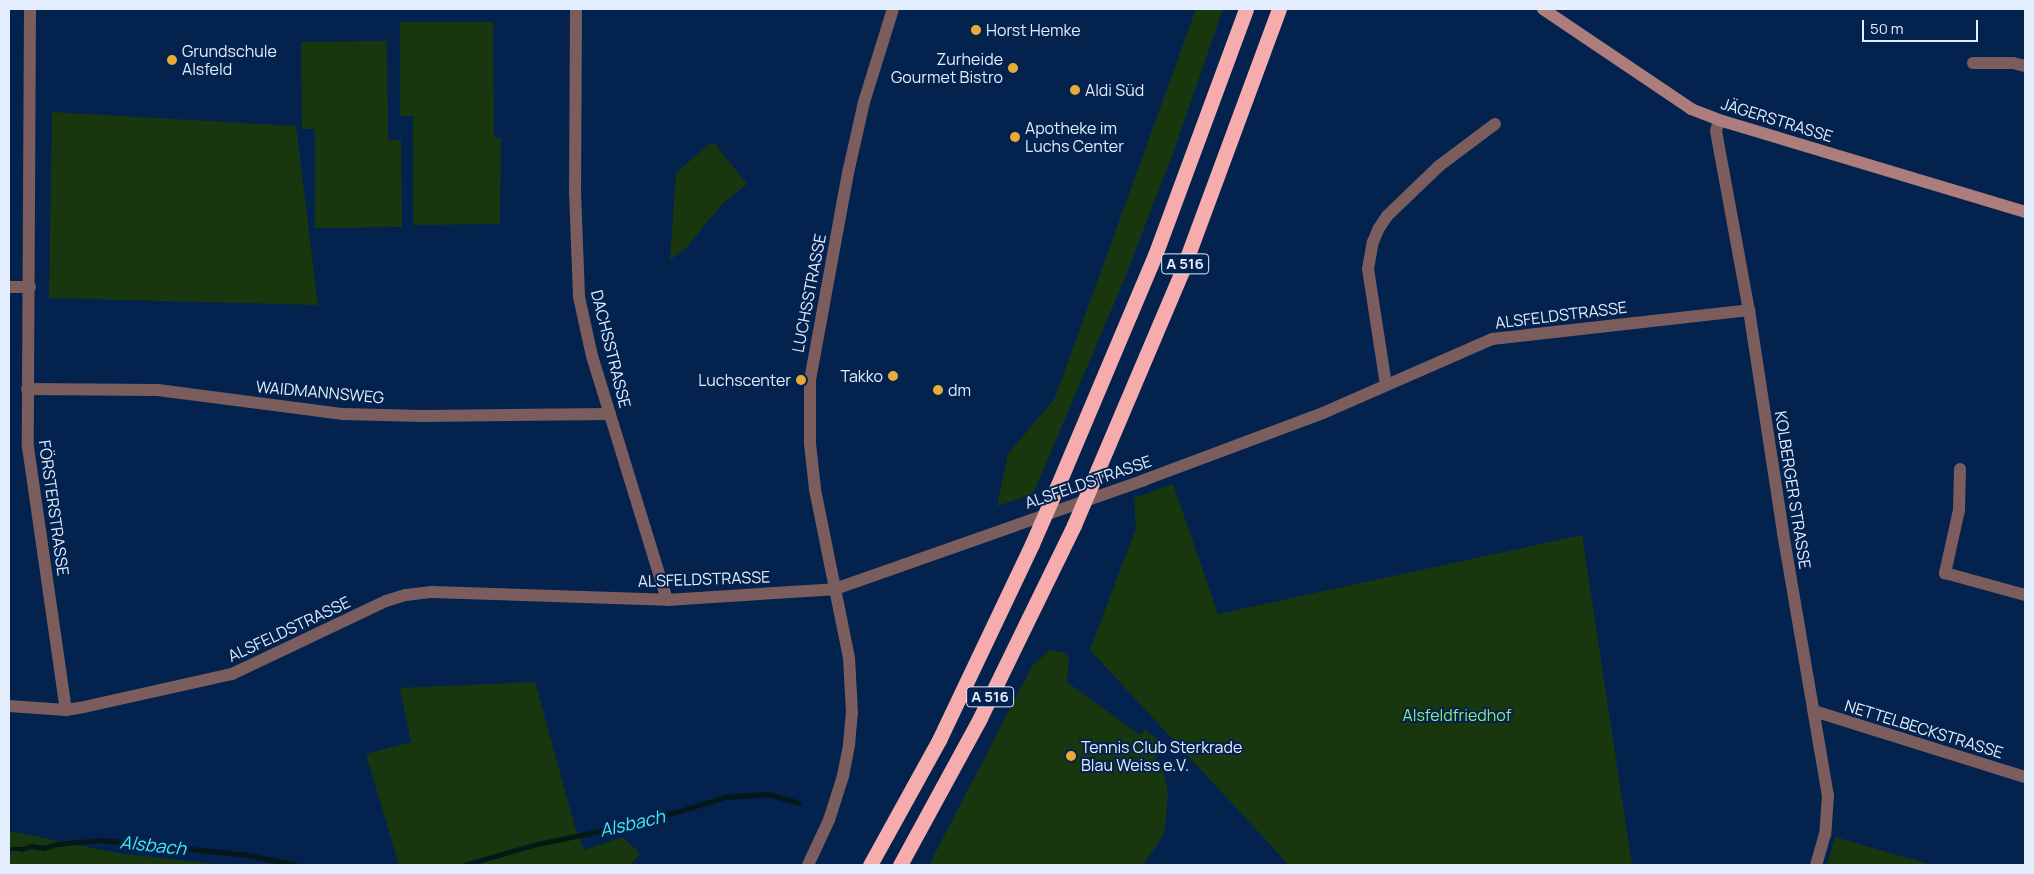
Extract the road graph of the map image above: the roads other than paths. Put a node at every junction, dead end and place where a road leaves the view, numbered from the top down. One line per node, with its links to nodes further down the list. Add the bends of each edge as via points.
1 (30, 9): 13 (street, FÖRSTERSTRASSE)
2 (576, 9): 17 (street, DACHSSTRASSE, via 576,269 585,326)
3 (893, 9): 19 (street, LUCHSSTRASSE, via 871,78 848,173 810,380 810,444 814,480)
4 (1246, 9): 27 (highway, A 516, bridge, via 1155,255 1032,544 939,740)
5 (1279, 9): 28 (highway, A 516, bridge, via 1182,271 1074,525 980,718)
6 (1543, 9): 9 (street, JÄGERSTRASSE, via 1691,109)
7 (1973, 63): 8 (street, via 2013,62)
8 (2025, 66)
9 (1719, 120): 11 (street, JÄGERSTRASSE); 14 (street, KOLBERGER STRASSE, via 1716,132)
10 (1494, 124): 15 (street, via 1439,166 1378,228 1368,270)
11 (2025, 212)
12 (9, 287): 13 (street)
13 (30, 287): 16 (street, FÖRSTERSTRASSE)
14 (1749, 310): 15 (street, ALSFELDSTRASSE, via 1508,336 1475,346); 24 (street, KOLBERGER STRASSE)
15 (1386, 385): 19 (street, ALSFELDSTRASSE, via 1323,413 1153,477)
16 (27, 389): 17 (street, WAIDMANNSWEG, via 158,390 343,414); 23 (street, FÖRSTERSTRASSE, via 28,447)
17 (610, 414): 21 (street, DACHSSTRASSE)
18 (1960, 469): 20 (street, via 1959,510 1945,573)
19 (835, 588): 21 (street, ALSFELDSTRASSE); 26 (street, LUCHSSTRASSE, via 852,685 849,744 834,805)
20 (2025, 595)
21 (667, 600): 23 (street, ALSFELDSTRASSE, via 432,592 406,595 386,601 232,674)
22 (9, 706): 23 (street, ALSFELDSTRASSE)
23 (66, 710)
24 (1814, 711): 25 (street, NETTELBECKSTRASSE); 29 (street, KOLBERGER STRASSE, via 1828,795 1825,834)
25 (2025, 777)
26 (808, 865)
27 (870, 865)
28 (900, 865)
29 (1816, 865)

